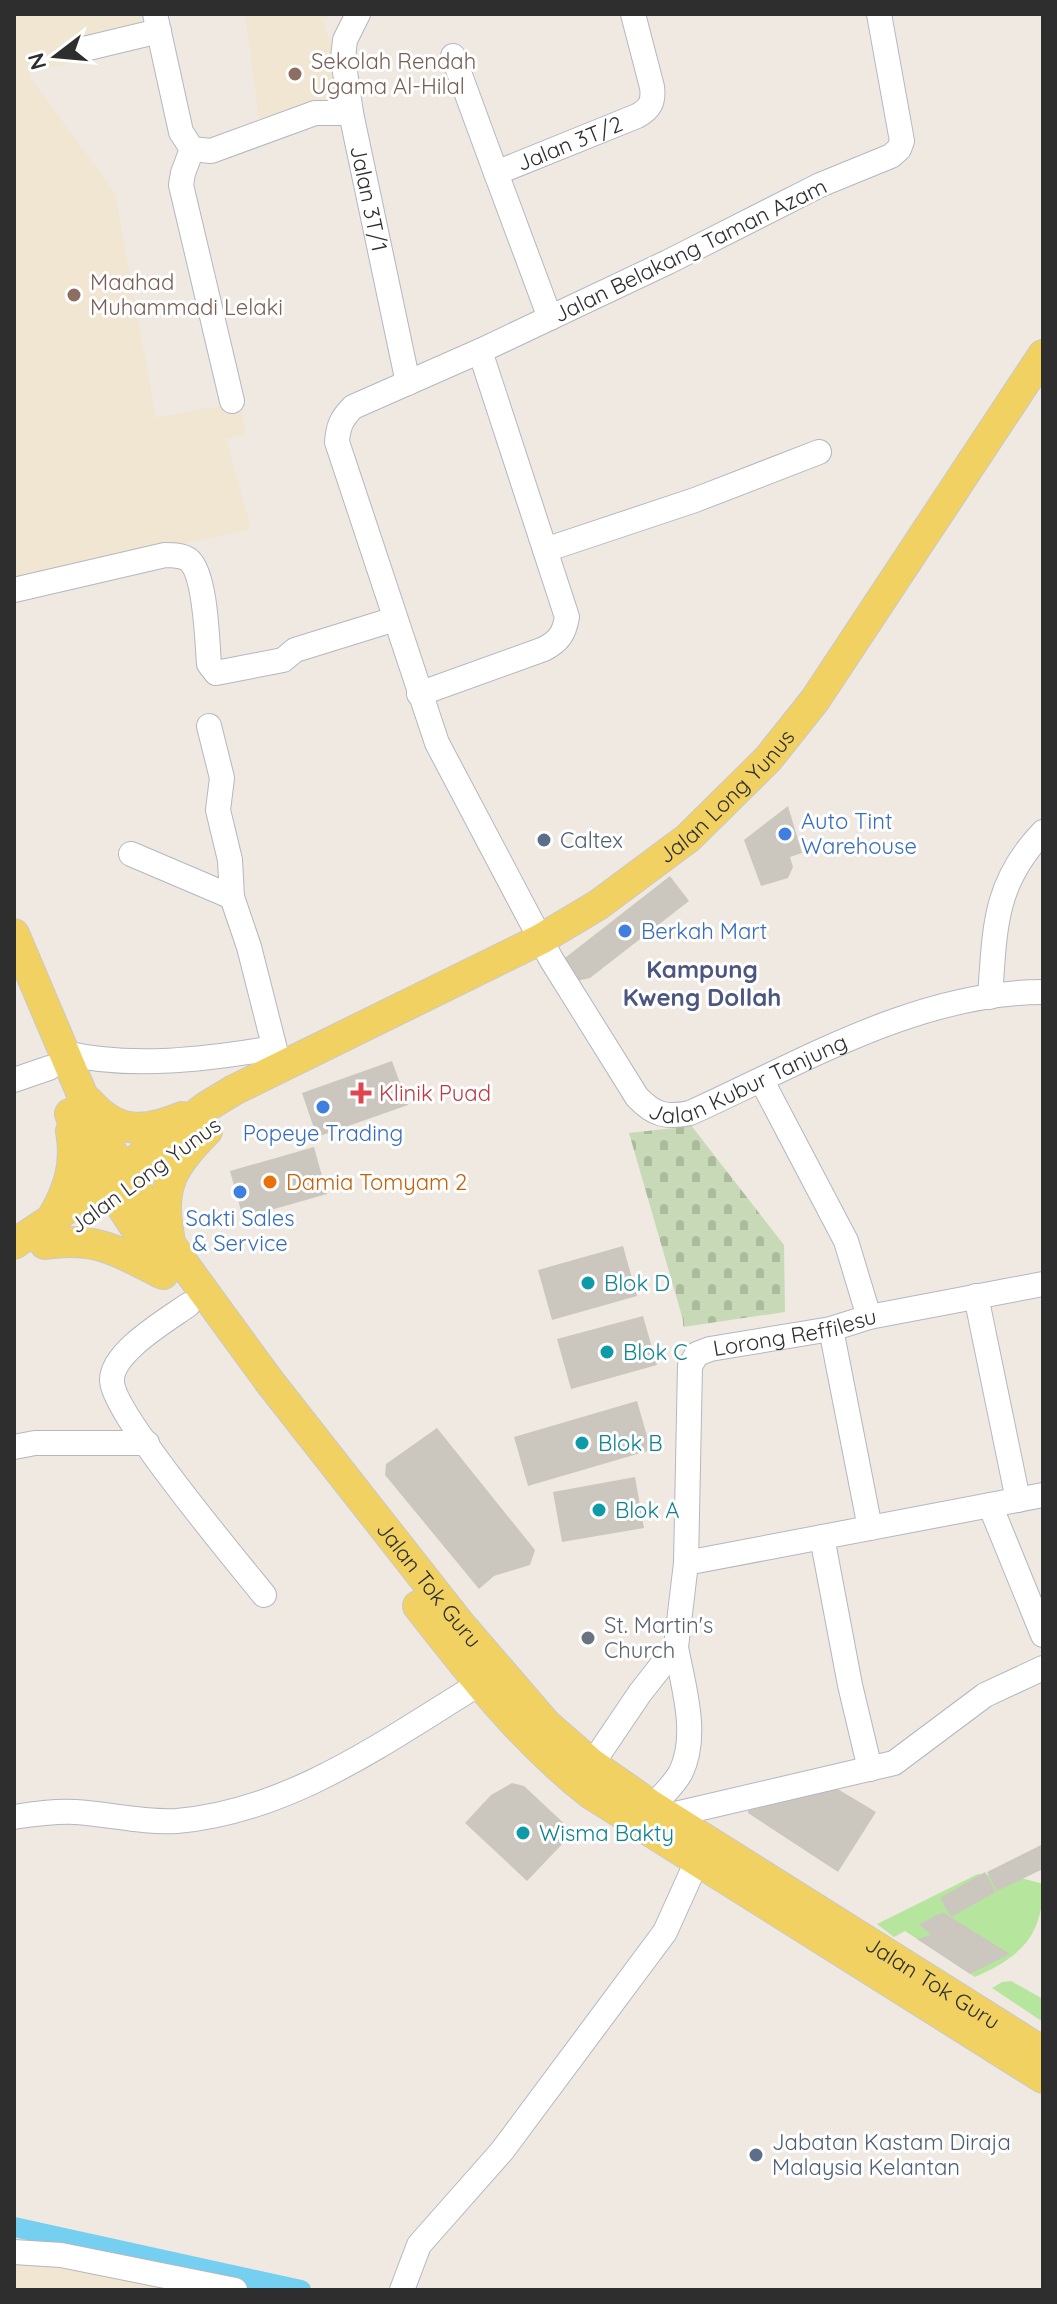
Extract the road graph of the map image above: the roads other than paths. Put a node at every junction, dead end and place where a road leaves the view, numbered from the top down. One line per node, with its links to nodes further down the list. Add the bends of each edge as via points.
1 (358, 14): 7 (street, Jalan 3T/1, via 343,58)
2 (633, 14): 9 (street, Jalan 3T/2, via 652,87 650,106)
3 (879, 14): 10 (street, Jalan Belakang Taman Azam, via 901,132 899,149)
4 (157, 22): 5 (street); 8 (street, via 181,132)
5 (84, 49)
6 (453, 56): 9 (street)
7 (351, 113): 8 (street, via 315,113 211,151); 13 (street, Jalan 3T/1)
8 (192, 149): 14 (street, via 181,185)
9 (496, 173): 10 (street, Jalan 3T/2)
10 (550, 318): 11 (street, Jalan Belakang Taman Azam)
11 (480, 351): 13 (street, Jalan Belakang Taman Azam); 16 (street)
12 (1043, 355): 25 (main road, Jalan Long Yunus, via 815,700 768,759 668,854)
13 (408, 383): 18 (street, Jalan Belakang Taman Azam, via 353,407 338,429 341,456)
14 (232, 401)
15 (819, 452): 16 (street)
16 (545, 550): 19 (street, via 567,617 557,642)
17 (14, 590): 18 (street, via 165,555 188,559 200,584 209,664 216,673 283,660 295,650)
18 (395, 619): 19 (street)
19 (419, 694): 25 (street, via 437,743)
20 (209, 726): 23 (street, via 222,778 218,810)
21 (1043, 832): 28 (street, via 1026,850 1001,898)
22 (131, 854): 23 (street)
23 (232, 897): 30 (street, via 249,947)
24 (14, 934): 29 (main road, Jalan Tok Guru)
25 (541, 939): 30 (main road, Jalan Long Yunus); 32 (street, Jalan Kubur Tanjung, via 637,1097 651,1111 670,1117 690,1113)
26 (14, 988): 29 (main road, Jalan Tok Guru)
27 (1043, 992): 28 (street, Jalan Kubur Tanjung)
28 (990, 997): 32 (street, Jalan Kubur Tanjung, via 915,1013)
29 (57, 1060): 30 (street, via 220,1057); 31 (street); 33 (main road, Jalan Tok Guru)
30 (273, 1065): 34 (main road, Jalan Long Yunus, via 234,1090)
31 (14, 1080)
32 (762, 1081): 43 (street, via 846,1241)
33 (73, 1097): 34 (main road, via 119,1126 136,1129); 35 (main road, Jalan Tok Guru, via 89,1157); 36 (main road, via 70,1181)
34 (206, 1119): 35 (main road, Jalan Long Yunus); 39 (main road, via 173,1170 166,1193)
35 (121, 1185): 36 (main road, Jalan Long Yunus); 39 (main road, Jalan Tok Guru)
36 (47, 1234): 37 (main road, Jalan Long Yunus); 38 (main road, Jalan Long Yunus); 39 (main road)
37 (14, 1244)
38 (14, 1257)
39 (176, 1270): 42 (main road, Jalan Tok Guru); 58 (main road, Jalan Tok Guru, via 452,1616 546,1724)
40 (1043, 1284): 41 (street, Lorong Reffilesu)
41 (976, 1296): 43 (street, Lorong Reffilesu); 48 (street)
42 (188, 1305): 45 (street, via 119,1359 112,1380 116,1397); 57 (main road, Jalan Tok Guru)
43 (869, 1317): 44 (street, Lorong Reffilesu)
44 (831, 1329): 50 (street); 52 (street, Lorong Reffilesu, via 710,1349 693,1359)
45 (147, 1443): 46 (street); 53 (street)
46 (14, 1447)
47 (1043, 1495): 48 (street)
48 (1018, 1500): 49 (street)
49 (990, 1505): 50 (street); 54 (street)
50 (870, 1528): 51 (street)
51 (822, 1537): 52 (street); 59 (street)
52 (686, 1563): 55 (street, Lorong Reffilesu)
53 (264, 1595)
54 (1043, 1635)
55 (676, 1647): 58 (street); 60 (street, Lorong Reffilesu, via 689,1748)
56 (1043, 1668): 59 (street, via 985,1695 903,1758)
57 (479, 1684): 61 (street, via 328,1776 221,1815 146,1822 61,1811); 62 (main road, Jalan Tok Guru, via 558,1768 624,1817)
58 (592, 1764): 60 (main road, Jalan Tok Guru)
59 (870, 1769): 60 (street)
60 (659, 1811): 63 (main road, Jalan Tok Guru)
61 (14, 1817)
62 (697, 1861): 64 (main road, Jalan Tok Guru); 67 (street, via 665,1932 502,2151 419,2245)
63 (1043, 2052)
64 (1043, 2078)
65 (14, 2252): 66 (street, via 61,2255)
66 (235, 2290)
67 (402, 2290)

